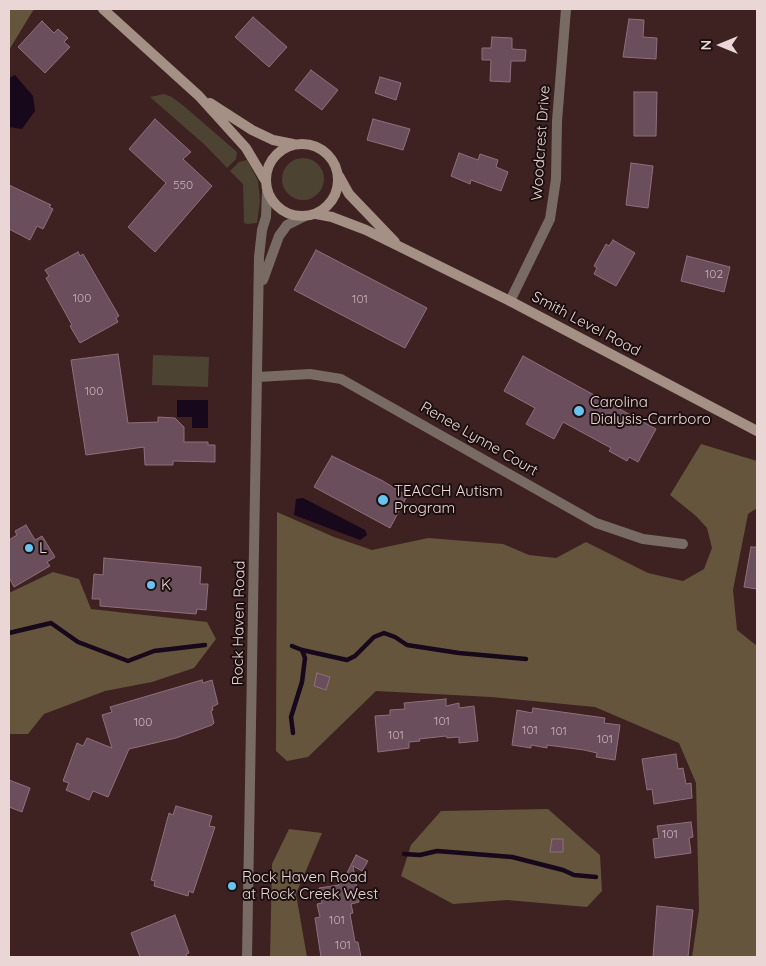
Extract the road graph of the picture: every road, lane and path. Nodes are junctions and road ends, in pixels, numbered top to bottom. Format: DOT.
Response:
graph roads {
  1 [pos="103,9"];
  2 [pos="566,9"];
  3 [pos="199,96"];
  4 [pos="293,144"];
  5 [pos="338,175"];
  6 [pos="265,180"];
  7 [pos="267,192"];
  8 [pos="316,214"];
  9 [pos="305,216"];
  10 [pos="400,248"];
  11 [pos="260,288"];
  12 [pos="510,301"];
  13 [pos="258,377"];
  14 [pos="757,432"];
  15 [pos="683,544"];
  16 [pos="247,957"];
  1 -- 3 [label="main road"];
  2 -- 12 [label="street, Woodcrest Drive"];
  3 -- 4 [label="main road"];
  3 -- 6 [label="main road"];
  4 -- 5 [label="main road"];
  4 -- 6 [label="main road"];
  5 -- 8 [label="main road"];
  5 -- 10 [label="main road, Smith Level Road"];
  6 -- 7 [label="main road"];
  7 -- 9 [label="main road"];
  7 -- 11 [label="street, Rock Haven Road"];
  8 -- 9 [label="main road"];
  8 -- 10 [label="main road, Smith Level Road"];
  9 -- 11 [label="street, Rock Haven Road"];
  10 -- 12 [label="main road, Smith Level Road"];
  11 -- 13 [label="street, Rock Haven Road"];
  12 -- 14 [label="main road, Smith Level Road"];
  13 -- 15 [label="street, Renee Lynne Court"];
  13 -- 16 [label="street, Rock Haven Road"];
}
